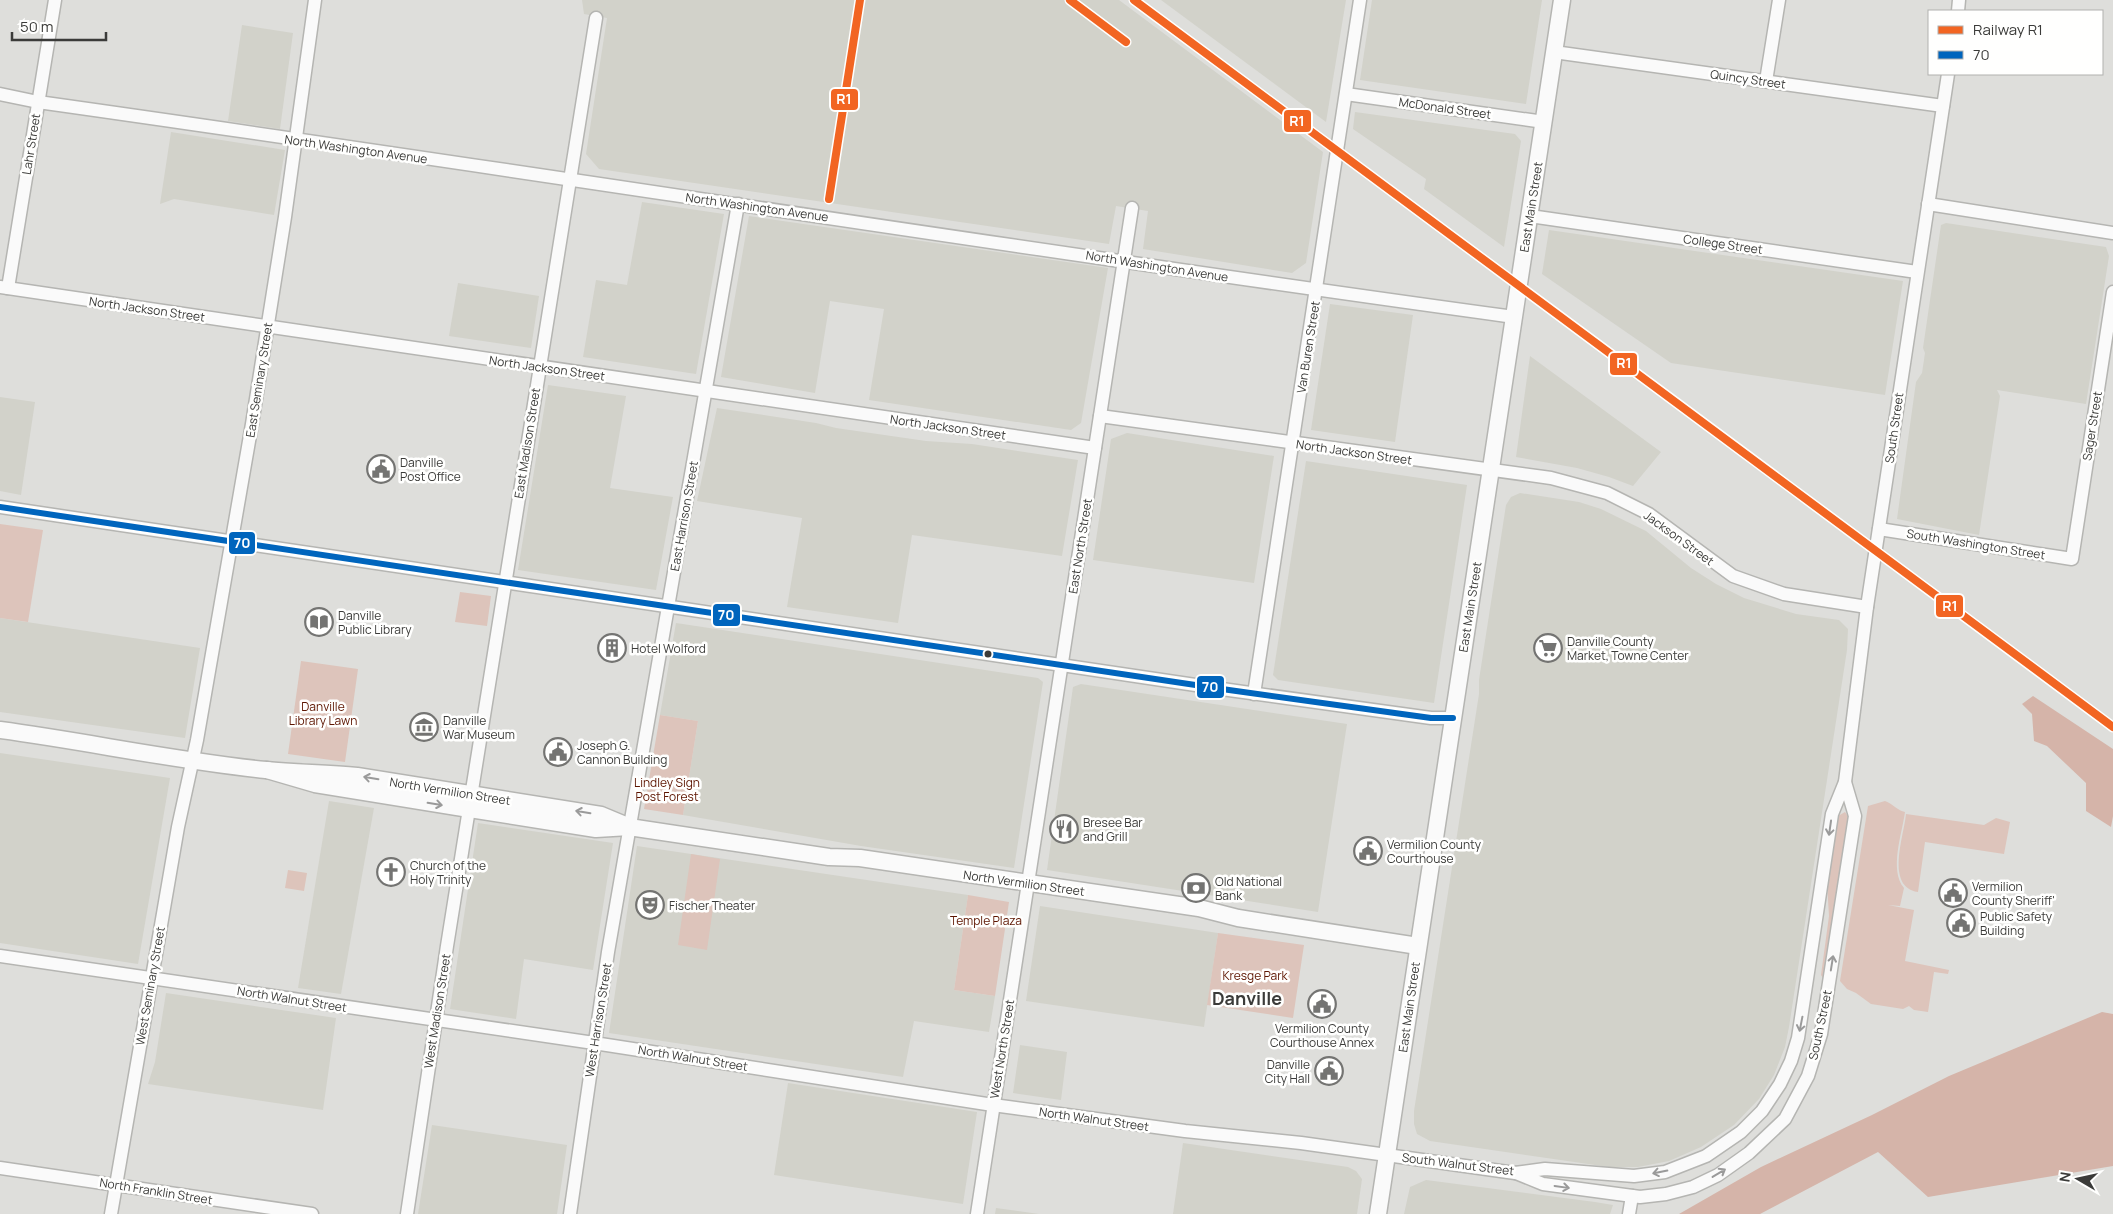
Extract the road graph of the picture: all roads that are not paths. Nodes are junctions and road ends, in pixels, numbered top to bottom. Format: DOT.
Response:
graph roads {
  1 [pos="55,0"];
  2 [pos="315,0"];
  3 [pos="1360,0"];
  4 [pos="1562,0"];
  5 [pos="1779,0"];
  6 [pos="596,18"];
  7 [pos="1554,52"];
  8 [pos="1948,75"];
  9 [pos="1766,81"];
  10 [pos="0,94"];
  11 [pos="1346,94"];
  12 [pos="38,102"];
  13 [pos="1943,106"];
  14 [pos="1544,122"];
  15 [pos="295,140"];
  16 [pos="571,180"];
  17 [pos="738,204"];
  18 [pos="1928,204"];
  19 [pos="1132,208"];
  20 [pos="1530,216"];
  21 [pos="2113,233"];
  22 [pos="1124,261"];
  23 [pos="1917,272"];
  24 [pos="4,288"];
  25 [pos="1317,291"];
  26 [pos="2113,292"];
  27 [pos="1514,317"];
  28 [pos="268,326"];
  29 [pos="540,367"];
  30 [pos="706,391"];
  31 [pos="1100,416"];
  32 [pos="1292,443"];
  33 [pos="1095,448"];
  34 [pos="1490,471"];
  35 [pos="0,507"];
  36 [pos="1879,529"];
  37 [pos="231,541"];
  38 [pos="2072,559"];
  39 [pos="505,582"];
  40 [pos="668,607"];
  41 [pos="1867,607"];
  42 [pos="1061,665"];
  43 [pos="1254,694"];
  44 [pos="1453,718"];
  45 [pos="0,730"];
  46 [pos="192,759"];
  47 [pos="1845,782"];
  48 [pos="470,802"];
  49 [pos="629,827"];
  50 [pos="1028,884"];
  51 [pos="1418,946"];
  52 [pos="0,956"];
  53 [pos="152,978"];
  54 [pos="436,1020"];
  55 [pos="594,1043"];
  56 [pos="993,1105"];
  57 [pos="1387,1155"];
  58 [pos="1706,1156"];
  59 [pos="0,1168"];
  60 [pos="1516,1173"];
  61 [pos="116,1184"];
  62 [pos="1632,1196"];
  63 [pos="111,1214"];
  64 [pos="312,1214"];
  65 [pos="407,1214"];
  66 [pos="570,1214"];
  67 [pos="977,1214"];
  68 [pos="1378,1214"];
  69 [pos="1629,1214"];
  1 -- 12 [label="street, Lahr Street"];
  2 -- 15 [label="street, East Seminary Street"];
  3 -- 11 [label="street, Van Buren Street"];
  4 -- 7 [label="main road, East Main Street"];
  5 -- 9 [label="street"];
  6 -- 16 [label="street, East Madison Street"];
  7 -- 9 [label="street, Quincy Street"];
  7 -- 14 [label="main road, East Main Street"];
  8 -- 13 [label="street, South Street"];
  9 -- 13 [label="street, Quincy Street"];
  10 -- 12 [label="street, North Washington Avenue"];
  11 -- 14 [label="street, McDonald Street"];
  11 -- 25 [label="street, Van Buren Street"];
  12 -- 15 [label="street, North Washington Avenue"];
  12 -- 24 [label="street, Lahr Street"];
  13 -- 18 [label="street, South Street"];
  14 -- 20 [label="main road, East Main Street"];
  15 -- 16 [label="street, North Washington Avenue"];
  15 -- 28 [label="street, East Seminary Street"];
  16 -- 17 [label="street, North Washington Avenue"];
  16 -- 29 [label="street, East Madison Street"];
  17 -- 22 [label="street, North Washington Avenue"];
  17 -- 30 [label="street, East Harrison Street"];
  18 -- 21 [label="street"];
  18 -- 23 [label="street, South Street"];
  19 -- 22 [label="street, East North Street"];
  20 -- 23 [label="street, College Street"];
  20 -- 27 [label="main road, East Main Street"];
  22 -- 25 [label="street, North Washington Avenue"];
  22 -- 31 [label="street, East North Street"];
  23 -- 36 [label="street, South Street"];
  24 -- 28 [label="street, North Jackson Street"];
  25 -- 27 [label="street, North Washington Avenue"];
  25 -- 32 [label="street, Van Buren Street"];
  26 -- 38 [label="street, Sager Street"];
  27 -- 34 [label="main road, East Main Street"];
  28 -- 29 [label="street, North Jackson Street"];
  28 -- 37 [label="street, East Seminary Street"];
  29 -- 30 [label="street, North Jackson Street"];
  29 -- 39 [label="street, East Madison Street"];
  30 -- 33 [label="street, North Jackson Street"];
  30 -- 40 [label="street, East Harrison Street"];
  31 -- 32 [label="street, North Jackson Street"];
  31 -- 33 [label="street, East North Street"];
  32 -- 34 [label="street, North Jackson Street"];
  32 -- 43 [label="street, Van Buren Street"];
  33 -- 42 [label="street, East North Street"];
  34 -- 41 [label="street, Jackson Street"];
  34 -- 44 [label="main road, East Main Street"];
  35 -- 37 [label="street"];
  36 -- 38 [label="street, South Washington Street"];
  36 -- 41 [label="street, South Street"];
  37 -- 39 [label="street"];
  37 -- 46 [label="street, East Seminary Street"];
  39 -- 40 [label="street"];
  39 -- 48 [label="street, East Madison Street"];
  40 -- 42 [label="street"];
  40 -- 49 [label="street, East Harrison Street"];
  41 -- 47 [label="street, South Street"];
  42 -- 43 [label="street"];
  42 -- 50 [label="street, East North Street"];
  43 -- 44 [label="street"];
  44 -- 51 [label="main road, East Main Street"];
  45 -- 46 [label="main road, North Vermilion Street"];
  46 -- 48 [label="main road, North Vermilion Street"];
  46 -- 53 [label="street, West Seminary Street"];
  47 -- 58 [label="street, South Street, one-way"];
  62 -- 47 [label="street, South Street, one-way"];
  48 -- 49 [label="main road, North Vermilion Street"];
  48 -- 54 [label="street, West Madison Street"];
  49 -- 50 [label="main road, North Vermilion Street"];
  49 -- 55 [label="street, West Harrison Street"];
  50 -- 51 [label="main road, North Vermilion Street"];
  50 -- 56 [label="street, West North Street"];
  51 -- 57 [label="main road, East Main Street"];
  52 -- 53 [label="street, North Walnut Street"];
  53 -- 54 [label="street, North Walnut Street"];
  53 -- 61 [label="street, West Seminary Street"];
  54 -- 55 [label="street, North Walnut Street"];
  54 -- 65 [label="street, West Madison Street"];
  55 -- 56 [label="street, North Walnut Street"];
  55 -- 66 [label="street, West Harrison Street"];
  56 -- 57 [label="street, North Walnut Street"];
  56 -- 67 [label="street, West North Street"];
  57 -- 60 [label="street, South Walnut Street"];
  57 -- 68 [label="main road, East Main Street"];
  58 -- 60 [label="street, South Walnut Street, one-way"];
  59 -- 61 [label="street, North Franklin Street"];
  60 -- 62 [label="street, South Street, one-way"];
  61 -- 63 [label="street, West Seminary Street"];
  61 -- 64 [label="street, North Franklin Street"];
  62 -- 69 [label="street"];
}
